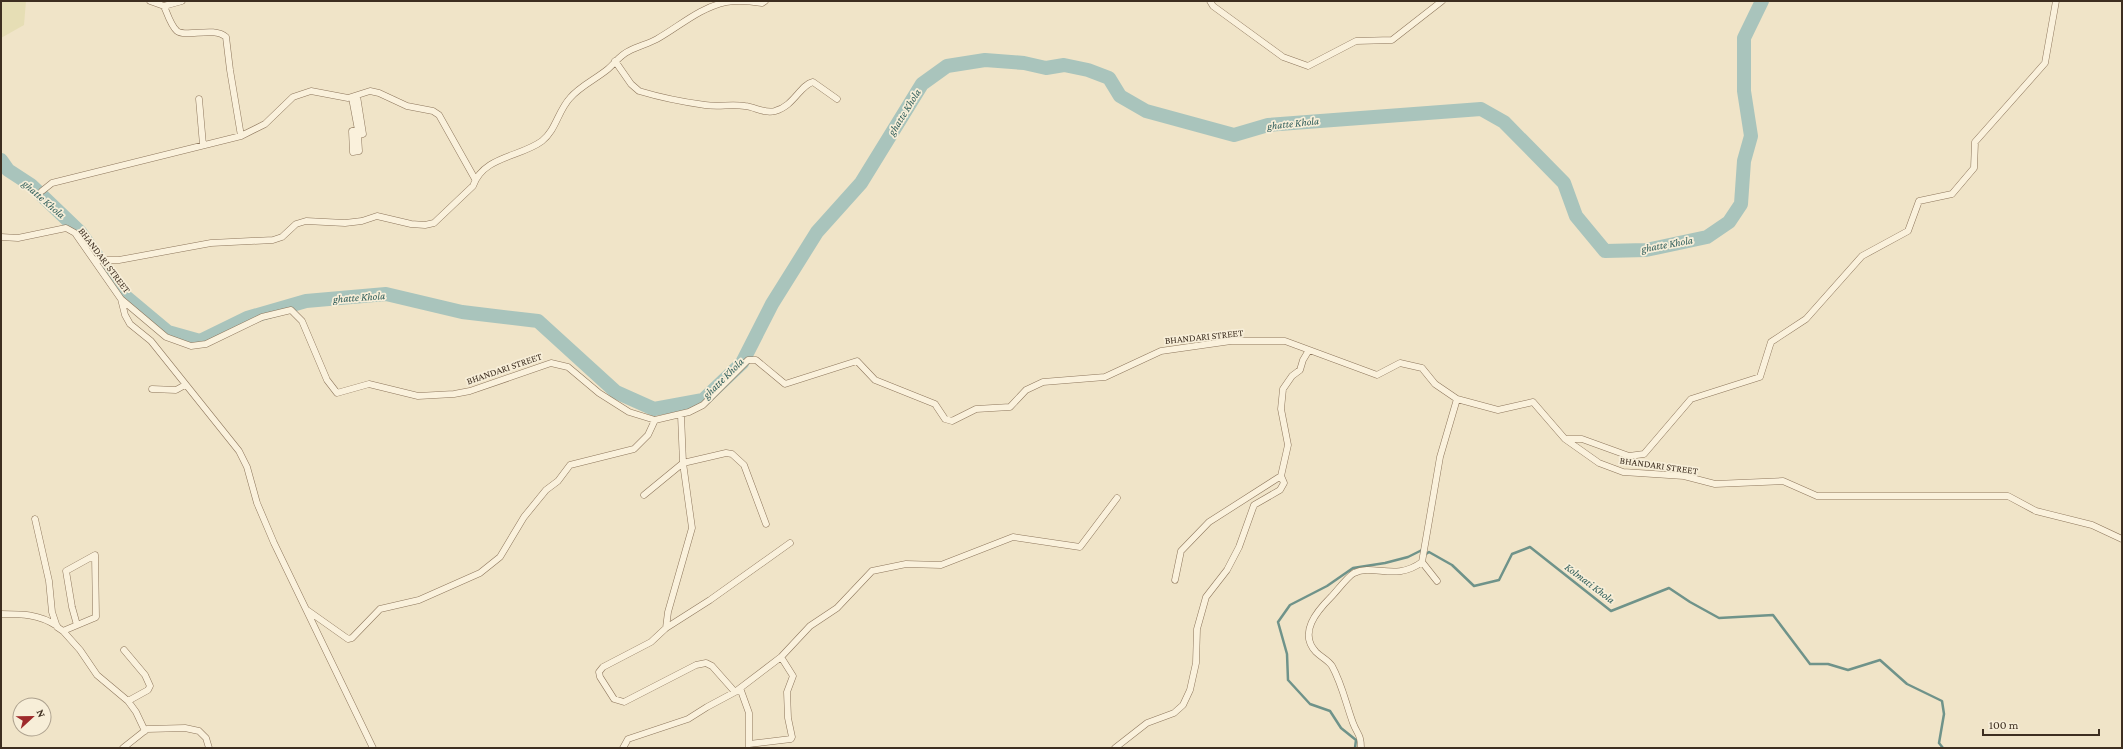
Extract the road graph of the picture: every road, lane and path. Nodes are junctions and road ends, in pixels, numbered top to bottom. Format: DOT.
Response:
graph roads {
  1 [pos="150,1"];
  2 [pos="182,1"];
  3 [pos="765,1"];
  4 [pos="1210,1"];
  5 [pos="1442,1"];
  6 [pos="2056,1"];
  7 [pos="164,6"];
  8 [pos="615,61"];
  9 [pos="355,97"];
  10 [pos="199,99"];
  11 [pos="837,99"];
  12 [pos="241,136"];
  13 [pos="203,145"];
  14 [pos="476,179"];
  15 [pos="42,191"];
  16 [pos="1,237"];
  17 [pos="94,260"];
  18 [pos="121,299"];
  19 [pos="1309,350"];
  20 [pos="185,385"];
  21 [pos="152,389"];
  22 [pos="1457,399"];
  23 [pos="681,415"];
  24 [pos="655,420"];
  25 [pos="1565,439"];
  26 [pos="684,463"];
  27 [pos="1281,476"];
  28 [pos="644,495"];
  29 [pos="1117,498"];
  30 [pos="35,518"];
  31 [pos="766,524"];
  32 [pos="2122,539"];
  33 [pos="790,543"];
  34 [pos="1422,562"];
  35 [pos="1175,580"];
  36 [pos="1437,582"];
  37 [pos="306,609"];
  38 [pos="1,614"];
  39 [pos="77,625"];
  40 [pos="57,626"];
  41 [pos="666,628"];
  42 [pos="63,631"];
  43 [pos="124,650"];
  44 [pos="781,657"];
  45 [pos="738,690"];
  46 [pos="128,701"];
  47 [pos="145,731"];
  48 [pos="749,746"];
  49 [pos="123,748"];
  50 [pos="209,748"];
  51 [pos="373,748"];
  52 [pos="623,748"];
  53 [pos="1115,748"];
  54 [pos="1360,748"];
  1 -- 7 [label="street"];
  2 -- 7 [label="street"];
  3 -- 8 [label="street"];
  4 -- 5 [label="street"];
  6 -- 25 [label="street"];
  7 -- 12 [label="street"];
  8 -- 11 [label="street"];
  8 -- 14 [label="street"];
  9 -- 9 [label="street"];
  9 -- 12 [label="street"];
  9 -- 14 [label="street"];
  10 -- 13 [label="street"];
  12 -- 13 [label="street"];
  13 -- 15 [label="street"];
  14 -- 17 [label="street"];
  16 -- 17 [label="street, BHANDARI STREET"];
  17 -- 18 [label="street, BHANDARI STREET"];
  18 -- 20 [label="street"];
  18 -- 24 [label="street, BHANDARI STREET"];
  19 -- 22 [label="street, BHANDARI STREET"];
  19 -- 23 [label="street, BHANDARI STREET"];
  19 -- 27 [label="street"];
  20 -- 21 [label="street"];
  20 -- 37 [label="street"];
  22 -- 25 [label="street, BHANDARI STREET"];
  22 -- 34 [label="street"];
  23 -- 24 [label="street, BHANDARI STREET"];
  23 -- 26 [label="street"];
  24 -- 37 [label="street"];
  25 -- 32 [label="street, BHANDARI STREET"];
  26 -- 28 [label="street"];
  26 -- 31 [label="street"];
  26 -- 41 [label="street"];
  27 -- 35 [label="street"];
  27 -- 53 [label="street"];
  29 -- 44 [label="street"];
  30 -- 40 [label="street"];
  33 -- 41 [label="street"];
  34 -- 36 [label="street"];
  34 -- 54 [label="street"];
  37 -- 51 [label="street"];
  38 -- 40 [label="street"];
  39 -- 39 [label="street"];
  39 -- 42 [label="street"];
  40 -- 42 [label="street"];
  41 -- 45 [label="street"];
  42 -- 46 [label="street"];
  43 -- 46 [label="street"];
  44 -- 45 [label="street"];
  44 -- 48 [label="street"];
  45 -- 48 [label="street"];
  45 -- 52 [label="street"];
  46 -- 47 [label="street"];
  47 -- 49 [label="street"];
  47 -- 50 [label="street"];
}
